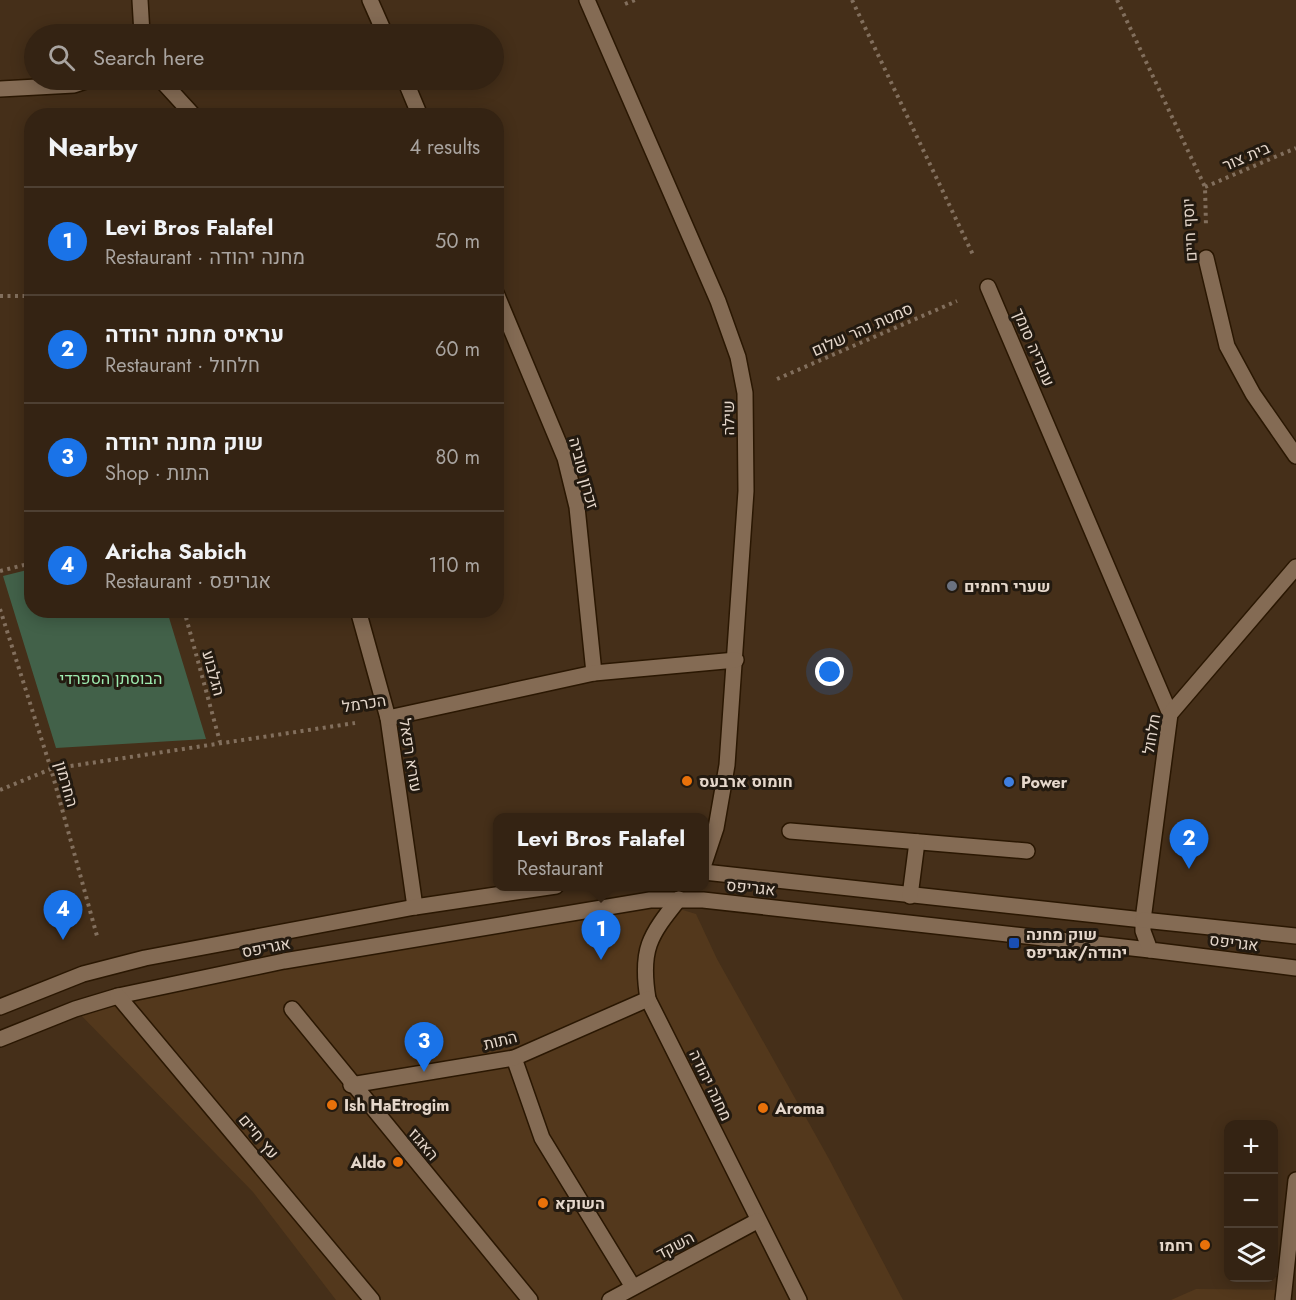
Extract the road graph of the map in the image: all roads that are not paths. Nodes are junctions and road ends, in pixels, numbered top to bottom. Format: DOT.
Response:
graph roads {
  1 [pos="140,0"];
  2 [pos="370,0"];
  3 [pos="587,0"];
  4 [pos="141,24"];
  5 [pos="381,24"];
  6 [pos="24,88"];
  7 [pos="0,89"];
  8 [pos="170,90"];
  9 [pos="409,90"];
  10 [pos="187,108"];
  11 [pos="417,108"];
  12 [pos="1206,258"];
  13 [pos="988,287"];
  14 [pos="504,312"];
  15 [pos="1296,456"];
  16 [pos="1296,567"];
  17 [pos="360,618"];
  18 [pos="736,660"];
  19 [pos="594,673"];
  20 [pos="1170,714"];
  21 [pos="388,718"];
  22 [pos="790,831"];
  23 [pos="917,842"];
  24 [pos="709,851"];
  25 [pos="1027,851"];
  26 [pos="709,872"];
  27 [pos="522,891"];
  28 [pos="685,891"];
  29 [pos="910,896"];
  30 [pos="679,898"];
  31 [pos="415,907"];
  32 [pos="1143,920"];
  33 [pos="1296,936"];
  34 [pos="1150,950"];
  35 [pos="1296,968"];
  36 [pos="118,996"];
  37 [pos="648,999"];
  38 [pos="0,1007"];
  39 [pos="292,1009"];
  40 [pos="0,1040"];
  41 [pos="514,1058"];
  42 [pos="351,1085"];
  43 [pos="1296,1180"];
  44 [pos="757,1221"];
  45 [pos="633,1287"];
  46 [pos="372,1300"];
  47 [pos="530,1300"];
  48 [pos="610,1300"];
  49 [pos="799,1300"];
  50 [pos="1283,1300"];
  1 -- 4 [label="street"];
  2 -- 5 [label="street"];
  3 -- 18 [label="street, שילה"];
  6 -- 7 [label="street"];
  8 -- 10 [label="street"];
  9 -- 11 [label="street"];
  12 -- 15 [label="street, יוסף חיים"];
  13 -- 20 [label="street, עובדיה סומך"];
  14 -- 19 [label="street, זכרון טוביה"];
  16 -- 20 [label="street, חלחול"];
  17 -- 21 [label="street, עזרא רפאל"];
  18 -- 19 [label="street, הכרמל"];
  18 -- 24 [label="street, שילה"];
  19 -- 21 [label="street, הכרמל"];
  20 -- 32 [label="street, חלחול"];
  21 -- 31 [label="street, עזרא רפאל"];
  22 -- 23 [label="street"];
  23 -- 25 [label="street"];
  23 -- 29 [label="street"];
  26 -- 29 [label="street, אגריפס"];
  27 -- 31 [label="street, אגריפס"];
  28 -- 30 [label="street, מחנה יהודה"];
  29 -- 32 [label="street, אגריפס"];
  30 -- 34 [label="street, אגריפס"];
  30 -- 36 [label="street, אגריפס"];
  30 -- 37 [label="street, מחנה יהודה"];
  31 -- 38 [label="street, אגריפס"];
  32 -- 33 [label="street, אגריפס"];
  32 -- 34 [label="street, חלחול"];
  34 -- 35 [label="street, אגריפס"];
  36 -- 40 [label="street, אגריפס"];
  36 -- 46 [label="street, עץ חיים"];
  37 -- 41 [label="street, התות"];
  37 -- 44 [label="street, מחנה יהודה"];
  39 -- 42 [label="street, האגוז"];
  41 -- 42 [label="street, התות"];
  41 -- 45 [label="street"];
  42 -- 47 [label="street, האגוז"];
  43 -- 50 [label="street"];
  44 -- 45 [label="street, השקד"];
  44 -- 49 [label="street, מחנה יהודה"];
  45 -- 48 [label="street, השקד"];
}
